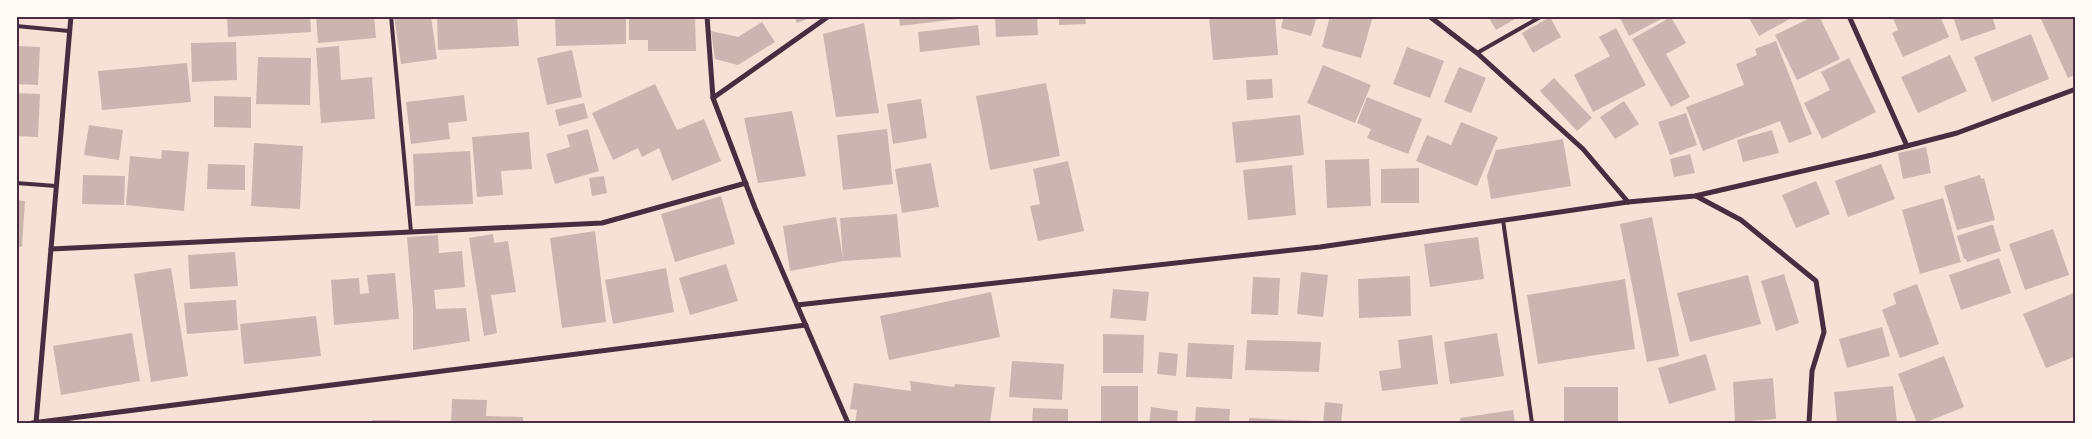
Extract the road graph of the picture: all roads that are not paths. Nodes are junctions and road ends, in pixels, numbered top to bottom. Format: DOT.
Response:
graph roads {
  1 [pos="71,16"];
  2 [pos="391,16"];
  3 [pos="707,16"];
  4 [pos="828,16"];
  5 [pos="1429,16"];
  6 [pos="1542,16"];
  7 [pos="1849,16"];
  8 [pos="16,26"];
  9 [pos="69,31"];
  10 [pos="1477,53"];
  11 [pos="2076,90"];
  12 [pos="713,98"];
  13 [pos="1907,146"];
  14 [pos="16,183"];
  15 [pos="746,183"];
  16 [pos="56,186"];
  17 [pos="1695,196"];
  18 [pos="1628,202"];
  19 [pos="1503,220"];
  20 [pos="411,232"];
  21 [pos="51,249"];
  22 [pos="797,305"];
  23 [pos="806,325"];
  24 [pos="35,422"];
  25 [pos="848,423"];
  26 [pos="1532,423"];
  27 [pos="1809,423"];
  1 -- 9 [label="street"];
  2 -- 20 [label="lane"];
  3 -- 12 [label="street"];
  4 -- 12 [label="street"];
  5 -- 10 [label="street"];
  6 -- 10 [label="lane"];
  7 -- 13 [label="street"];
  8 -- 9 [label="lane"];
  9 -- 16 [label="street"];
  10 -- 18 [label="street"];
  11 -- 13 [label="street"];
  12 -- 15 [label="street"];
  13 -- 17 [label="street"];
  14 -- 16 [label="lane"];
  15 -- 20 [label="street"];
  15 -- 22 [label="street"];
  16 -- 21 [label="street"];
  17 -- 18 [label="street"];
  17 -- 27 [label="street"];
  18 -- 19 [label="street"];
  19 -- 22 [label="street"];
  19 -- 26 [label="lane"];
  20 -- 21 [label="street"];
  21 -- 24 [label="street"];
  22 -- 23 [label="street"];
  23 -- 24 [label="street"];
  23 -- 25 [label="street"];
}
